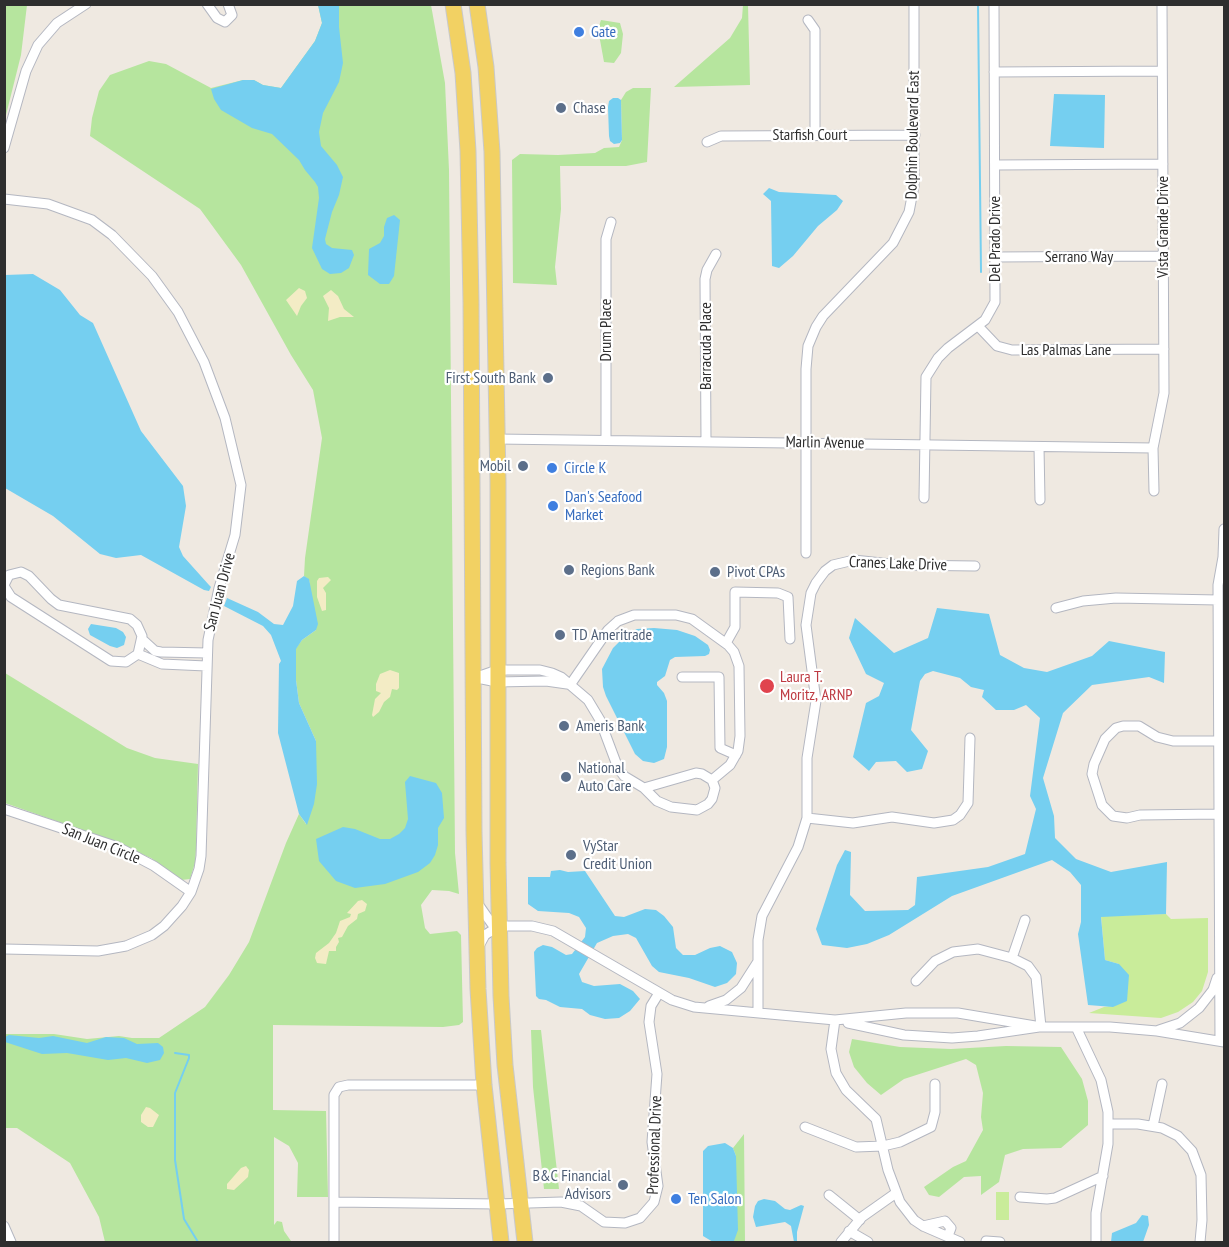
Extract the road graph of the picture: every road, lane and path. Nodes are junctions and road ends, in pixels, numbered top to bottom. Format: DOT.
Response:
graph roads {
  1 [pos="86,4"];
  2 [pos="207,4"];
  3 [pos="228,4"];
  4 [pos="453,4"];
  5 [pos="477,4"];
  6 [pos="914,4"];
  7 [pos="994,4"];
  8 [pos="1162,4"];
  9 [pos="808,20"];
  10 [pos="1162,71"];
  11 [pos="994,72"];
  12 [pos="815,135"];
  13 [pos="915,135"];
  14 [pos="707,142"];
  15 [pos="4,148"];
  16 [pos="1163,164"];
  17 [pos="995,165"];
  18 [pos="4,199"];
  19 [pos="611,222"];
  20 [pos="716,254"];
  21 [pos="1163,256"];
  22 [pos="995,258"];
  23 [pos="471,302"];
  24 [pos="978,326"];
  25 [pos="1164,349"];
  26 [pos="497,439"];
  27 [pos="606,440"];
  28 [pos="706,441"];
  29 [pos="806,442"];
  30 [pos="924,445"];
  31 [pos="1039,447"];
  32 [pos="1153,448"];
  33 [pos="472,469"];
  34 [pos="1154,491"];
  35 [pos="924,498"];
  36 [pos="1040,500"];
  37 [pos="1224,529"];
  38 [pos="806,553"];
  39 [pos="975,566"];
  40 [pos="7,573"];
  41 [pos="4,586"];
  42 [pos="1218,600"];
  43 [pos="59,604"];
  44 [pos="1056,608"];
  45 [pos="46,621"];
  46 [pos="790,639"];
  47 [pos="143,640"];
  48 [pos="726,643"];
  49 [pos="207,653"];
  50 [pos="138,654"];
  51 [pos="171,654"];
  52 [pos="171,665"];
  53 [pos="206,666"];
  54 [pos="497,676"];
  55 [pos="682,677"];
  56 [pos="474,678"];
  57 [pos="570,685"];
  58 [pos="1221,720"];
  59 [pos="1220,736"];
  60 [pos="970,738"];
  61 [pos="736,755"];
  62 [pos="712,780"];
  63 [pos="644,788"];
  64 [pos="4,809"];
  65 [pos="1218,814"];
  66 [pos="807,818"];
  67 [pos="191,892"];
  68 [pos="475,900"];
  69 [pos="1222,909"];
  70 [pos="1025,920"];
  71 [pos="499,926"];
  72 [pos="4,949"];
  73 [pos="476,951"];
  74 [pos="1012,958"];
  75 [pos="758,961"];
  76 [pos="1219,969"];
  77 [pos="916,981"];
  78 [pos="659,993"];
  79 [pos="704,1008"];
  80 [pos="758,1012"];
  81 [pos="835,1020"];
  82 [pos="1041,1027"];
  83 [pos="1076,1027"];
  84 [pos="1157,1031"];
  85 [pos="1222,1041"];
  86 [pos="935,1084"];
  87 [pos="1162,1084"];
  88 [pos="484,1085"];
  89 [pos="1109,1124"];
  90 [pos="1153,1126"];
  91 [pos="806,1127"];
  92 [pos="883,1146"];
  93 [pos="1103,1176"];
  94 [pos="896,1193"];
  95 [pos="829,1195"];
  96 [pos="1020,1197"];
  97 [pos="334,1202"];
  98 [pos="521,1203"];
  99 [pos="498,1204"];
  100 [pos="860,1220"];
  101 [pos="4,1226"];
  102 [pos="849,1231"];
  103 [pos="986,1241"];
  104 [pos="10,1242"];
  105 [pos="334,1242"];
  106 [pos="501,1242"];
  107 [pos="525,1242"];
  108 [pos="841,1242"];
  109 [pos="868,1242"];
  110 [pos="960,1242"];
  111 [pos="1000,1242"];
  112 [pos="1096,1242"];
  113 [pos="1200,1242"];
  1 -- 15 [label="street"];
  2 -- 3 [label="street"];
  4 -- 23 [label="main road"];
  5 -- 26 [label="main road"];
  6 -- 13 [label="street, Dolphin Boulevard East"];
  7 -- 11 [label="street, Del Prado Drive"];
  8 -- 10 [label="street, Vista Grande Drive"];
  9 -- 12 [label="street"];
  10 -- 11 [label="street"];
  10 -- 16 [label="street, Vista Grande Drive"];
  11 -- 17 [label="street, Del Prado Drive"];
  12 -- 13 [label="street, Starfish Court"];
  12 -- 14 [label="street, Starfish Court"];
  13 -- 29 [label="street, Dolphin Boulevard East"];
  16 -- 17 [label="street"];
  16 -- 21 [label="street, Vista Grande Drive"];
  17 -- 22 [label="street, Del Prado Drive"];
  18 -- 49 [label="street, San Juan Drive"];
  19 -- 27 [label="street, Drum Place"];
  20 -- 28 [label="street, Barracuda Place"];
  21 -- 22 [label="street, Serrano Way"];
  21 -- 25 [label="street, Vista Grande Drive"];
  22 -- 24 [label="street, Del Prado Drive"];
  23 -- 26 [label="main road"];
  23 -- 33 [label="main road"];
  24 -- 25 [label="street, Las Palmas Lane"];
  24 -- 30 [label="street, Del Prado Drive"];
  25 -- 32 [label="street, Vista Grande Drive"];
  26 -- 27 [label="street, Marlin Avenue"];
  26 -- 33 [label="main road"];
  26 -- 54 [label="main road"];
  27 -- 28 [label="street, Marlin Avenue"];
  28 -- 29 [label="street, Marlin Avenue"];
  29 -- 30 [label="street, Marlin Avenue"];
  29 -- 38 [label="street, Dolphin Boulevard East"];
  30 -- 31 [label="street, Marlin Avenue"];
  30 -- 35 [label="street, Del Prado Drive"];
  31 -- 32 [label="street, Marlin Avenue"];
  31 -- 36 [label="street"];
  32 -- 34 [label="street, Vista Grande Drive"];
  33 -- 56 [label="main road"];
  37 -- 42 [label="street"];
  39 -- 66 [label="street, Cranes Lake Drive"];
  40 -- 41 [label="street"];
  40 -- 43 [label="street"];
  41 -- 45 [label="street"];
  42 -- 44 [label="street"];
  42 -- 58 [label="street"];
  43 -- 45 [label="street"];
  43 -- 47 [label="street"];
  45 -- 50 [label="street"];
  46 -- 48 [label="street"];
  47 -- 50 [label="street"];
  47 -- 51 [label="street"];
  48 -- 57 [label="street"];
  48 -- 61 [label="street"];
  49 -- 51 [label="street"];
  49 -- 53 [label="street, San Juan Drive"];
  50 -- 52 [label="street"];
  51 -- 52 [label="street"];
  52 -- 53 [label="street"];
  53 -- 67 [label="street, San Juan Drive"];
  54 -- 56 [label="street"];
  54 -- 57 [label="street"];
  54 -- 71 [label="main road"];
  55 -- 61 [label="street"];
  56 -- 68 [label="main road"];
  57 -- 63 [label="street"];
  58 -- 59 [label="street"];
  59 -- 65 [label="street"];
  59 -- 65 [label="street"];
  60 -- 66 [label="street"];
  61 -- 62 [label="street"];
  62 -- 63 [label="street"];
  62 -- 63 [label="street"];
  64 -- 67 [label="street, San Juan Circle"];
  65 -- 69 [label="street"];
  66 -- 75 [label="street, Cranes Lake Drive"];
  67 -- 72 [label="street, San Juan Drive"];
  68 -- 71 [label="street"];
  68 -- 73 [label="main road"];
  69 -- 76 [label="street"];
  70 -- 74 [label="street"];
  71 -- 73 [label="street"];
  71 -- 78 [label="street"];
  71 -- 98 [label="main road"];
  73 -- 88 [label="main road"];
  74 -- 77 [label="street"];
  74 -- 82 [label="street"];
  75 -- 79 [label="street, Cranes Lake Drive"];
  75 -- 80 [label="street, Cranes Lake Drive"];
  76 -- 84 [label="street"];
  76 -- 85 [label="street"];
  78 -- 79 [label="street"];
  78 -- 98 [label="street, Professional Drive"];
  79 -- 80 [label="street"];
  80 -- 81 [label="street"];
  81 -- 82 [label="street"];
  81 -- 82 [label="street"];
  81 -- 92 [label="street"];
  82 -- 83 [label="street"];
  83 -- 84 [label="street"];
  83 -- 89 [label="street"];
  84 -- 85 [label="street"];
  86 -- 92 [label="street"];
  87 -- 90 [label="street"];
  88 -- 97 [label="street"];
  88 -- 99 [label="main road"];
  89 -- 90 [label="street"];
  89 -- 93 [label="street"];
  90 -- 113 [label="street"];
  91 -- 92 [label="street"];
  92 -- 94 [label="street"];
  93 -- 96 [label="street"];
  93 -- 112 [label="street"];
  94 -- 100 [label="street"];
  94 -- 110 [label="street"];
  95 -- 100 [label="street"];
  97 -- 99 [label="street, Professional Drive"];
  97 -- 105 [label="street"];
  98 -- 99 [label="street, Professional Drive"];
  98 -- 107 [label="main road"];
  99 -- 106 [label="main road"];
  100 -- 102 [label="street"];
  101 -- 104 [label="street"];
  102 -- 108 [label="street"];
  102 -- 109 [label="street"];
  103 -- 111 [label="street"];
}
